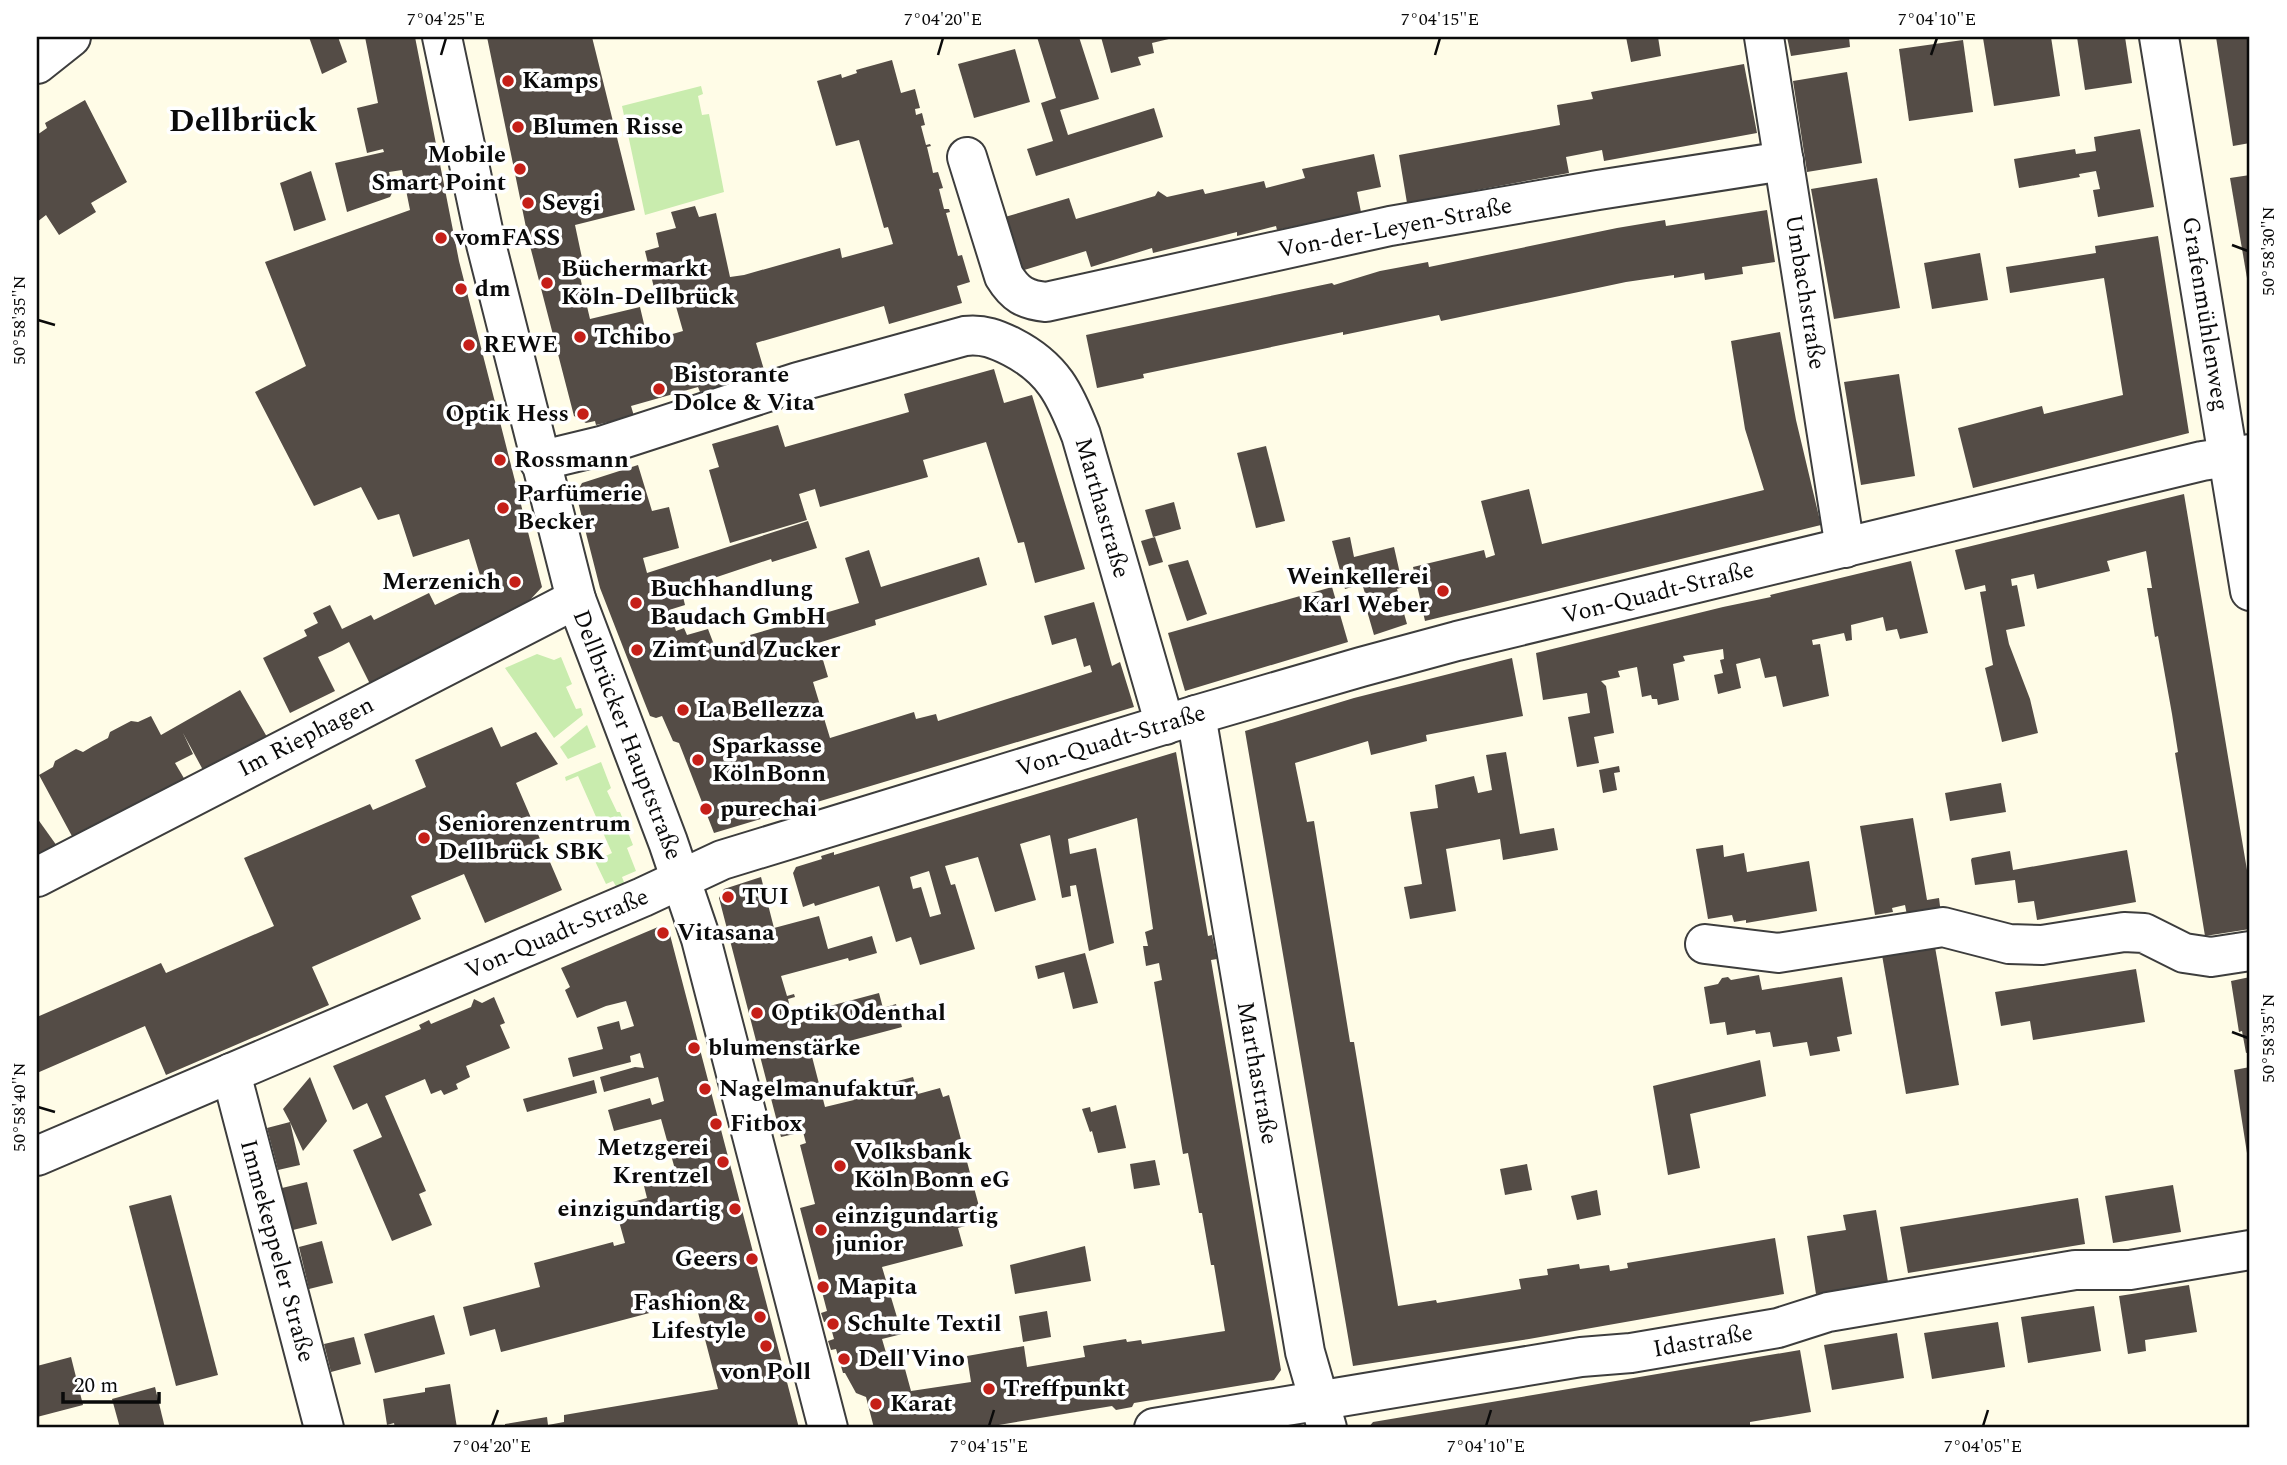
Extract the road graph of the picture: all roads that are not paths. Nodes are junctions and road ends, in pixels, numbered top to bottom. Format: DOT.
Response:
graph roads {
  1 [pos="71,37"];
  2 [pos="442,37"];
  3 [pos="1764,37"];
  4 [pos="2159,37"];
  5 [pos="37,65"];
  6 [pos="967,157"];
  7 [pos="1784,162"];
  8 [pos="2239,455"];
  9 [pos="540,461"];
  10 [pos="1845,548"];
  11 [pos="2250,591"];
  12 [pos="576,599"];
  13 [pos="1181,720"];
  14 [pos="37,877"];
  15 [pos="682,879"];
  16 [pos="1705,944"];
  17 [pos="2250,951"];
  18 [pos="231,1073"];
  19 [pos="37,1156"];
  20 [pos="2250,1250"];
  21 [pos="1323,1415"];
  22 [pos="324,1428"];
  23 [pos="828,1428"];
  24 [pos="1154,1428"];
  1 -- 5 [label="street"];
  2 -- 9 [label="street, Dellbrücker Hauptstraße"];
  3 -- 7 [label="street, Umbachstraße"];
  4 -- 8 [label="street, Grafenmühlenweg"];
  6 -- 7 [label="street, Von-der-Leyen-Straße"];
  7 -- 10 [label="street, Umbachstraße"];
  8 -- 10 [label="street, Von-Quadt-Straße"];
  8 -- 11 [label="street, Grafenmühlenweg"];
  9 -- 12 [label="street, Dellbrücker Hauptstraße"];
  9 -- 13 [label="street, Marthastraße"];
  10 -- 13 [label="street, Von-Quadt-Straße"];
  12 -- 14 [label="street, Im Riephagen"];
  12 -- 15 [label="street, Dellbrücker Hauptstraße"];
  13 -- 15 [label="street, Von-Quadt-Straße"];
  13 -- 21 [label="street, Marthastraße"];
  15 -- 18 [label="street, Von-Quadt-Straße"];
  15 -- 23 [label="street, Dellbrücker Hauptstraße"];
  16 -- 17 [label="street"];
  18 -- 19 [label="street, Von-Quadt-Straße"];
  18 -- 22 [label="street, Immekeppeler Straße"];
  20 -- 21 [label="street, Idastraße"];
  21 -- 24 [label="street, Idastraße"];
}
